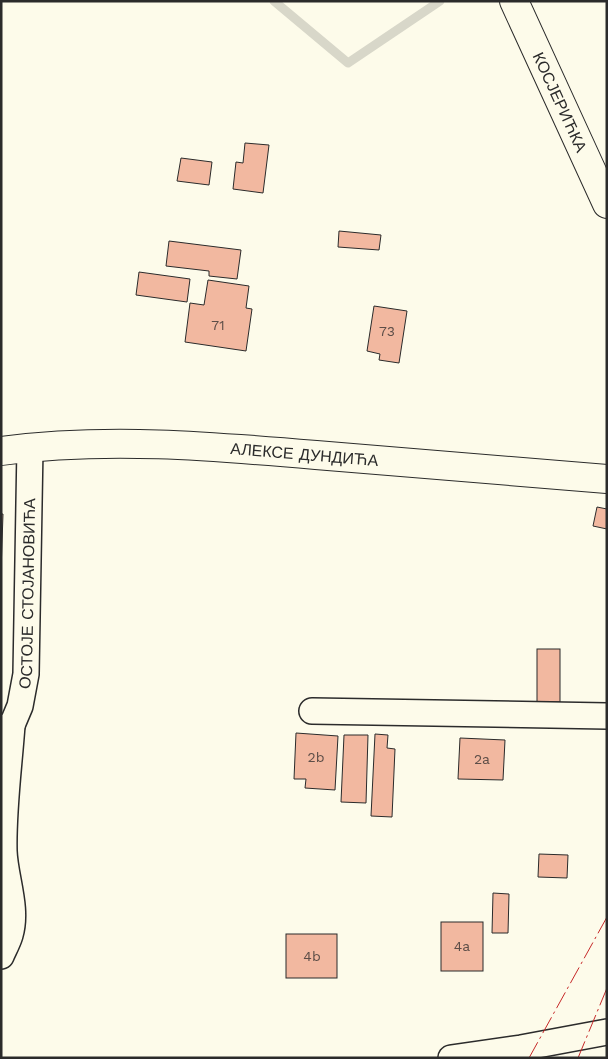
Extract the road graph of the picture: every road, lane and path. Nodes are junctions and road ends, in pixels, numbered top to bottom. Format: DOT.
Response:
graph roads {
  1 [pos="514,1"];
  2 [pos="607,204"];
  3 [pos="30,447"];
  4 [pos="1,451"];
  5 [pos="607,480"];
  6 [pos="312,711"];
  7 [pos="607,716"];
  8 [pos="7,727"];
  9 [pos="1,956"];
  10 [pos="607,1032"];
  11 [pos="451,1058"];
  1 -- 2 [label="street, КОСЈЕРИЋКА"];
  3 -- 4 [label="street, АЛЕКСЕ ДУНДИЋА"];
  3 -- 5 [label="street, АЛЕКСЕ ДУНДИЋА"];
  3 -- 8 [label="street, ОСТОЈЕ СТОЈАНОВИЋА"];
  6 -- 7 [label="street"];
  8 -- 9 [label="street, ОСТОЈЕ СТОЈАНОВИЋА"];
  10 -- 11 [label="street"];
}
